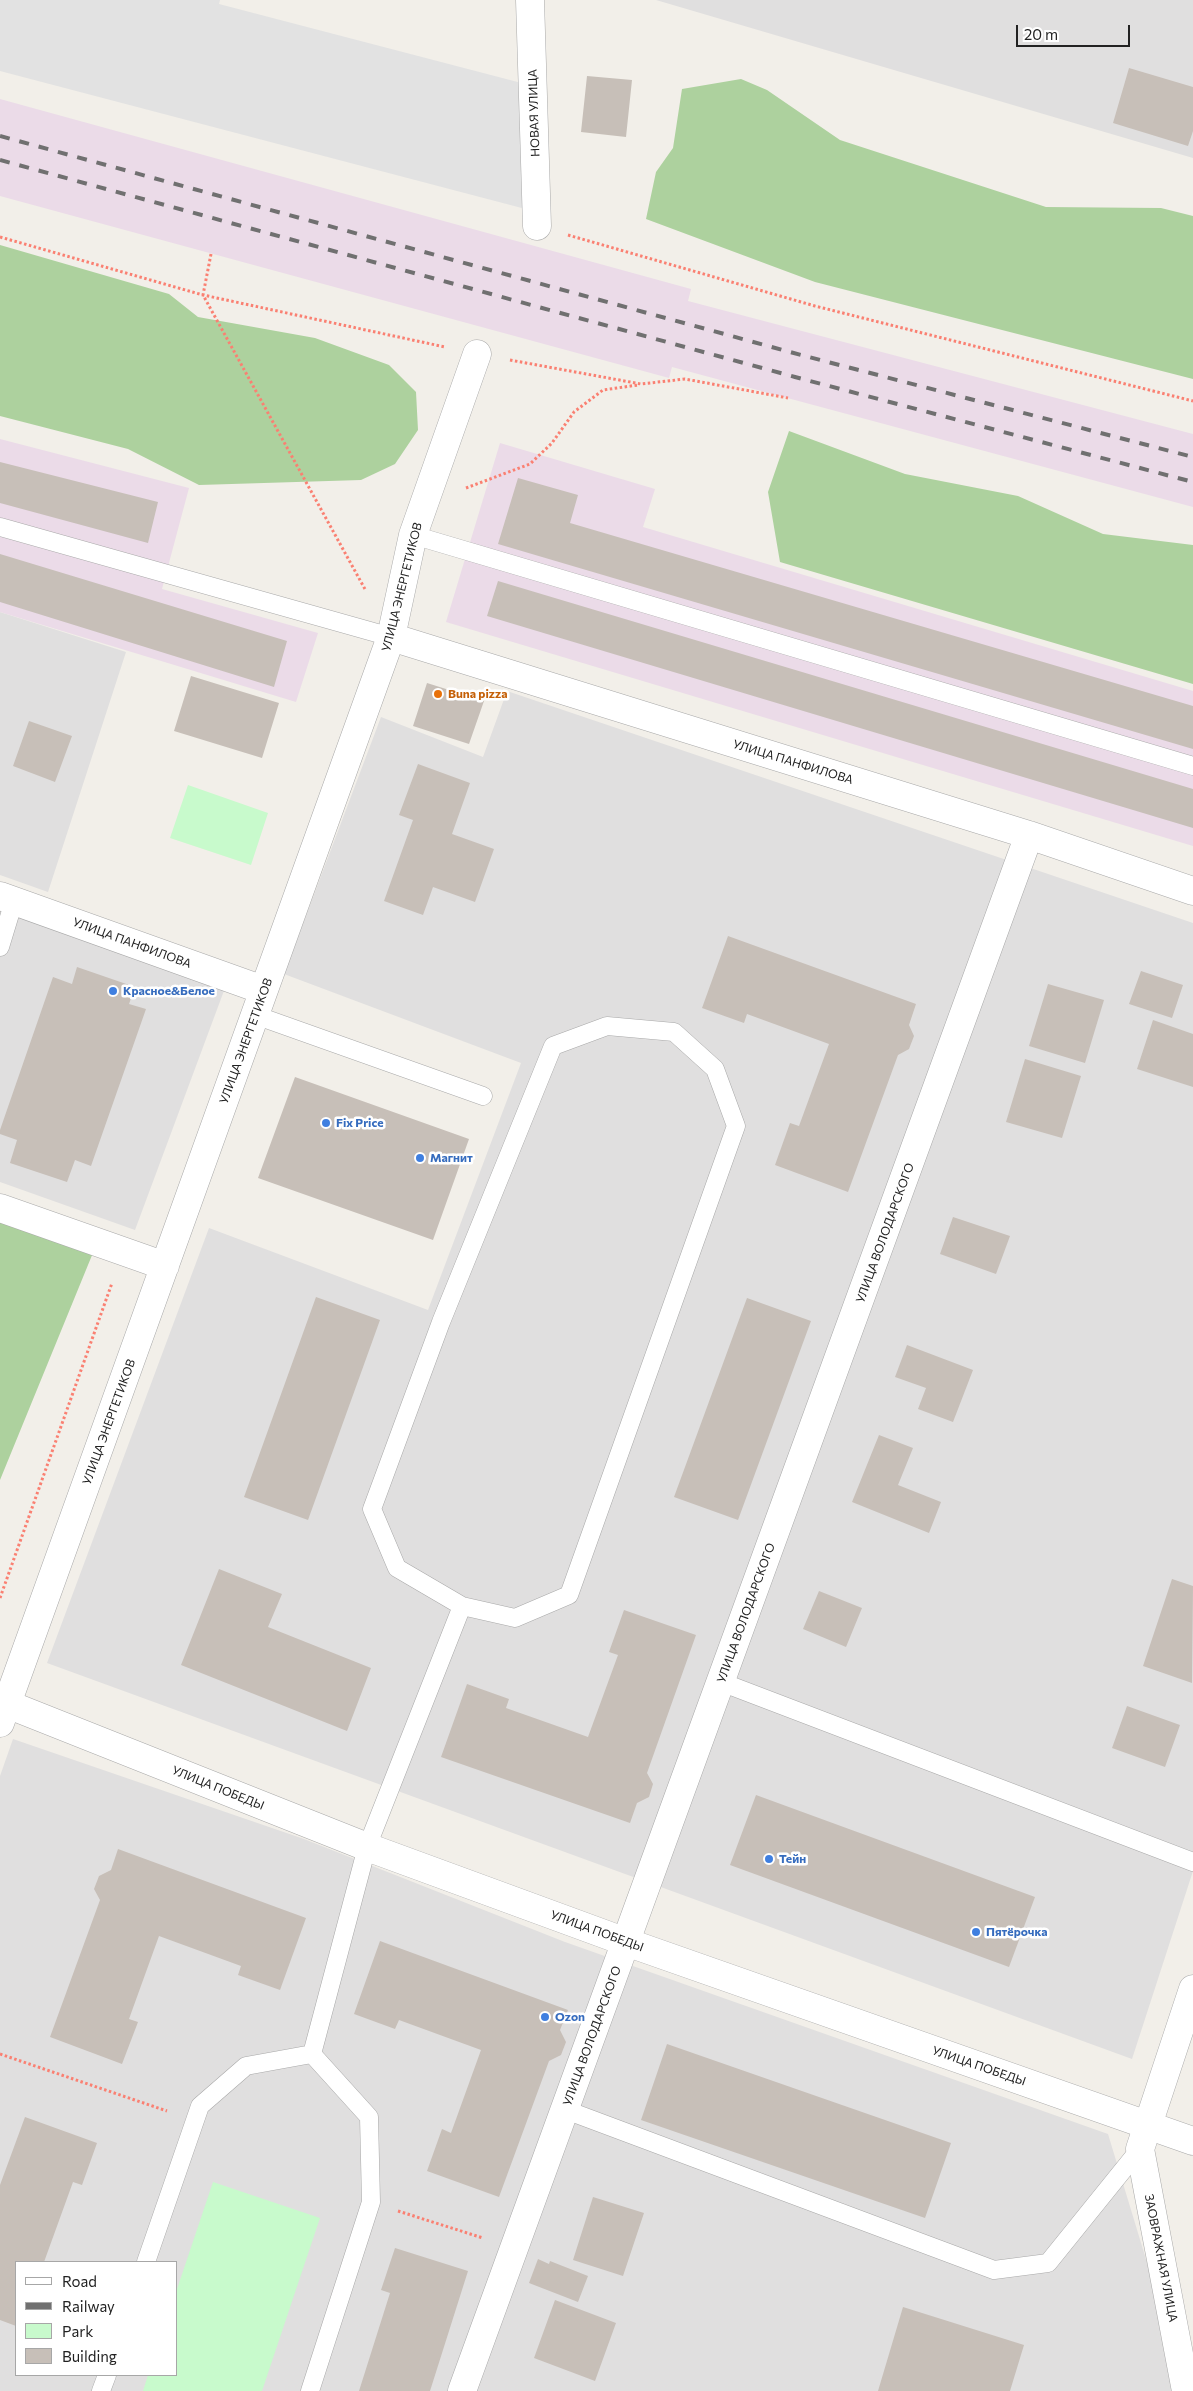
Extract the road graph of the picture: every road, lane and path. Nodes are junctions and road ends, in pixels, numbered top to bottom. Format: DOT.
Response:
graph roads {
  1 [pos="530,0"];
  2 [pos="537,226"];
  3 [pos="0,237"];
  4 [pos="211,254"];
  5 [pos="203,295"];
  6 [pos="476,354"];
  7 [pos="641,384"];
  8 [pos="788,398"];
  9 [pos="1193,402"];
  10 [pos="427,495"];
  11 [pos="0,527"];
  12 [pos="413,536"];
  13 [pos="391,637"];
  14 [pos="1193,766"];
  15 [pos="1029,835"];
  16 [pos="1193,890"];
  17 [pos="7,899"];
  18 [pos="0,947"];
  19 [pos="259,1003"];
  20 [pos="483,1096"];
  21 [pos="0,1208"];
  22 [pos="123,1252"];
  23 [pos="165,1266"];
  24 [pos="0,1598"];
  25 [pos="462,1606"];
  26 [pos="721,1682"];
  27 [pos="2,1710"];
  28 [pos="367,1847"];
  29 [pos="1193,1862"];
  30 [pos="626,1942"];
  31 [pos="1193,1989"];
  32 [pos="0,2054"];
  33 [pos="312,2054"];
  34 [pos="566,2110"];
  35 [pos="195,2120"];
  36 [pos="1144,2137"];
  37 [pos="1193,2141"];
  38 [pos="371,2202"];
  39 [pos="515,2248"];
  40 [pos="146,2261"];
  41 [pos="107,2376"];
  42 [pos="101,2391"];
  43 [pos="310,2391"];
  44 [pos="462,2391"];
  45 [pos="1186,2391"];
  1 -- 2 [label="street, НОВАЯ УЛИЦА"];
  2 -- 9 [label="path"];
  3 -- 5 [label="path"];
  4 -- 5 [label="path"];
  5 -- 6 [label="path"];
  5 -- 13 [label="path"];
  6 -- 7 [label="path"];
  6 -- 10 [label="street, УЛИЦА ЭНЕРГЕТИКОВ"];
  7 -- 8 [label="path"];
  7 -- 10 [label="path"];
  10 -- 12 [label="street, УЛИЦА ЭНЕРГЕТИКОВ"];
  11 -- 13 [label="lane"];
  12 -- 13 [label="street, УЛИЦА ЭНЕРГЕТИКОВ"];
  12 -- 14 [label="lane"];
  13 -- 15 [label="street, УЛИЦА ПАНФИЛОВА"];
  13 -- 19 [label="street, УЛИЦА ЭНЕРГЕТИКОВ"];
  15 -- 16 [label="street, УЛИЦА ПАНФИЛОВА"];
  15 -- 26 [label="street, УЛИЦА ВОЛОДАРСКОГО"];
  17 -- 18 [label="lane"];
  17 -- 19 [label="street, УЛИЦА ПАНФИЛОВА"];
  19 -- 20 [label="lane"];
  19 -- 23 [label="street, УЛИЦА ЭНЕРГЕТИКОВ"];
  21 -- 22 [label="street"];
  22 -- 23 [label="street"];
  22 -- 24 [label="path"];
  23 -- 27 [label="street, УЛИЦА ЭНЕРГЕТИКОВ"];
  25 -- 25 [label="lane"];
  25 -- 28 [label="lane"];
  26 -- 29 [label="lane"];
  26 -- 30 [label="street, УЛИЦА ВОЛОДАРСКОГО"];
  27 -- 28 [label="street, УЛИЦА ПОБЕДЫ"];
  28 -- 30 [label="street, УЛИЦА ПОБЕДЫ"];
  28 -- 33 [label="lane"];
  30 -- 34 [label="street, УЛИЦА ВОЛОДАРСКОГО"];
  30 -- 36 [label="street, УЛИЦА ПОБЕДЫ"];
  31 -- 36 [label="street"];
  32 -- 35 [label="path"];
  33 -- 35 [label="lane"];
  33 -- 38 [label="lane"];
  34 -- 36 [label="lane"];
  34 -- 39 [label="street, УЛИЦА ВОЛОДАРСКОГО"];
  35 -- 40 [label="lane"];
  36 -- 37 [label="street, УЛИЦА ПОБЕДЫ"];
  36 -- 45 [label="street, ЗАОВРАЖНАЯ УЛИЦА"];
  38 -- 39 [label="path"];
  38 -- 43 [label="lane"];
  39 -- 44 [label="street, УЛИЦА ВОЛОДАРСКОГО"];
  41 -- 42 [label="lane"];
}
